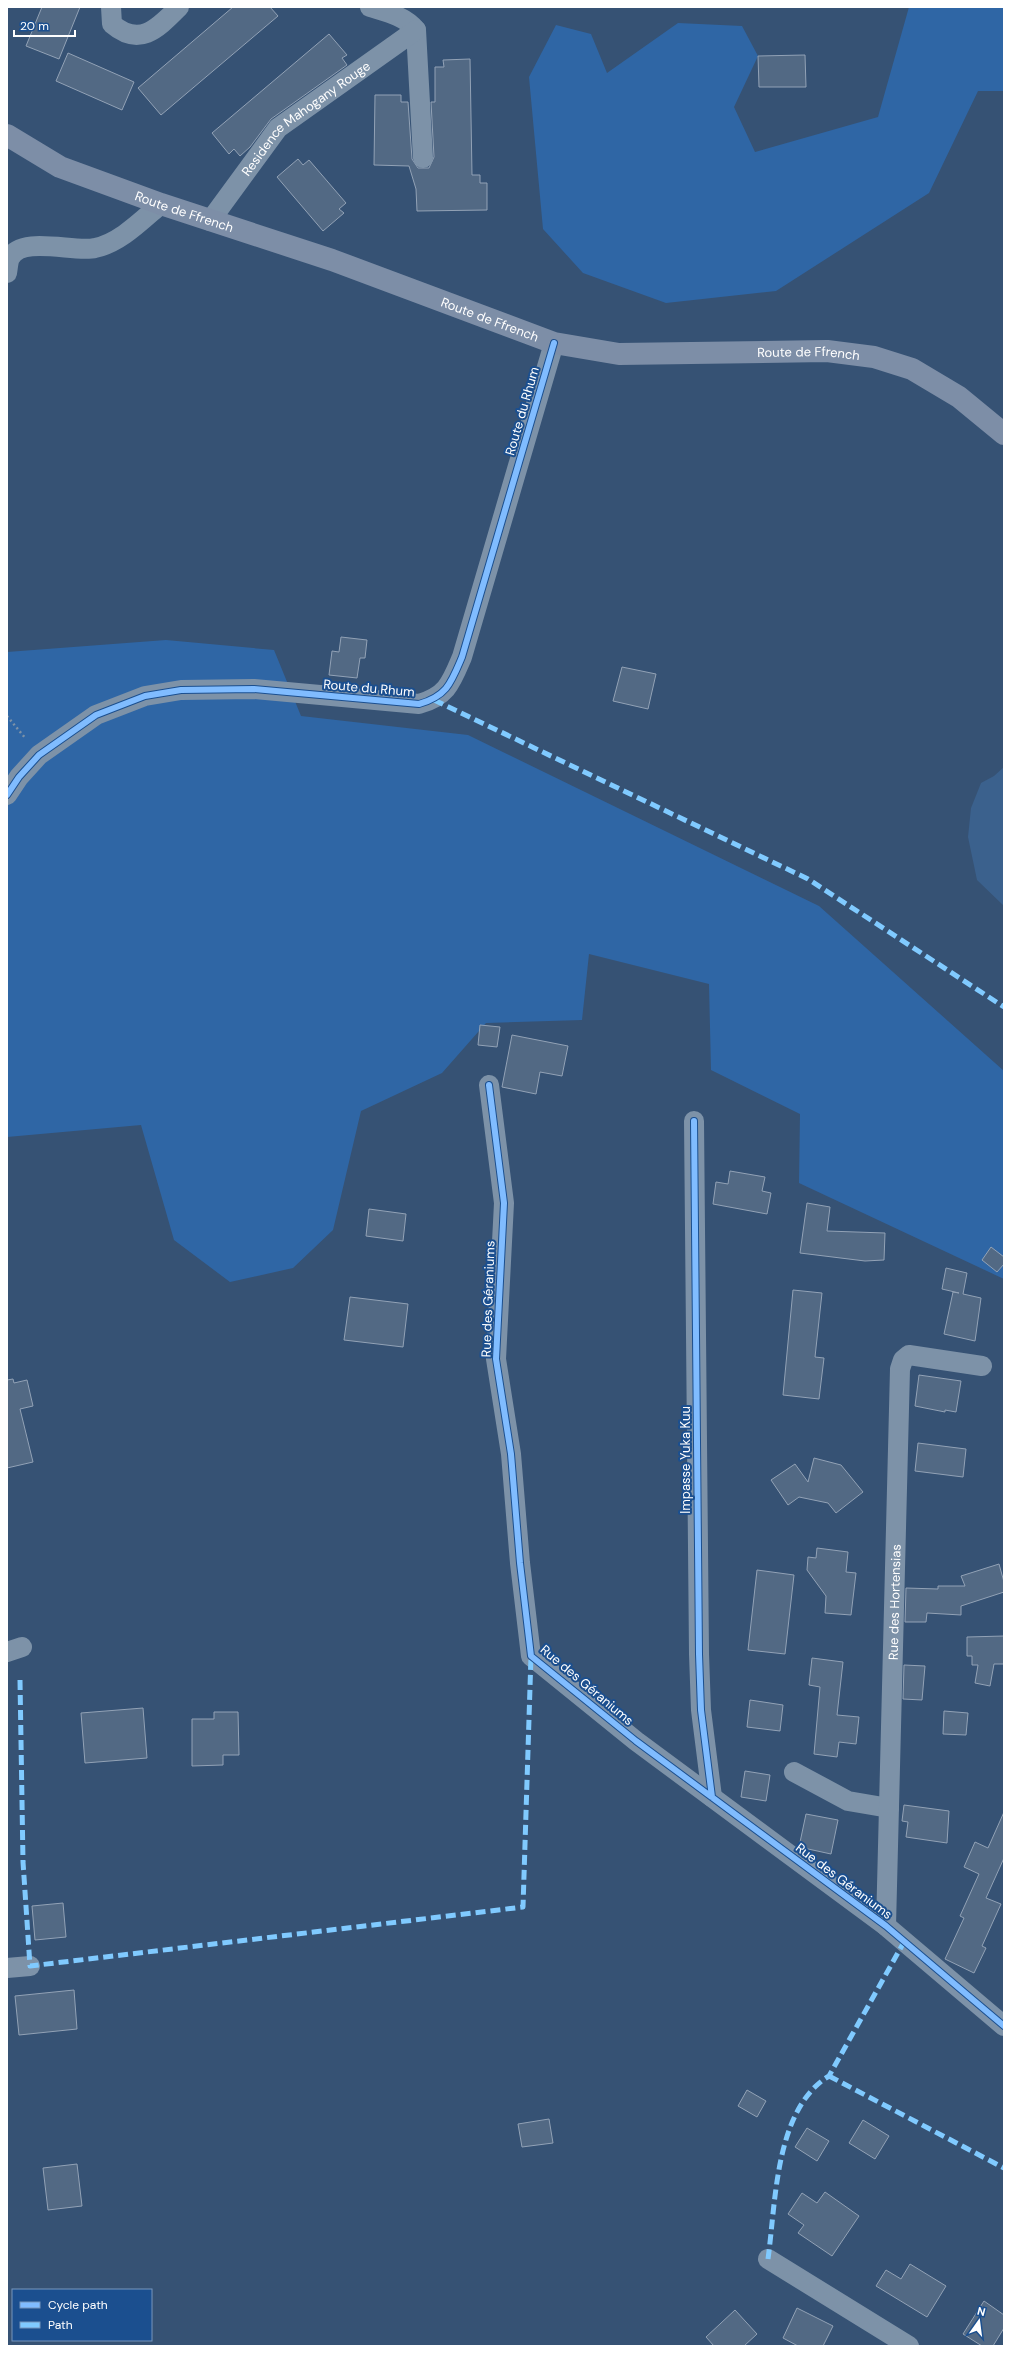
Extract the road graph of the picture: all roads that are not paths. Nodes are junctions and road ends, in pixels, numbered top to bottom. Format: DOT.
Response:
graph roads {
  1 [pos="111,7"];
  2 [pos="179,7"];
  3 [pos="370,7"];
  4 [pos="416,30"];
  5 [pos="7,135"];
  6 [pos="423,158"];
  7 [pos="161,204"];
  8 [pos="210,221"];
  9 [pos="7,273"];
  10 [pos="554,343"];
  11 [pos="1004,434"];
  12 [pos="7,795"];
  13 [pos="489,1085"];
  14 [pos="694,1121"];
  15 [pos="982,1366"];
  16 [pos="794,1772"];
  17 [pos="712,1797"];
  18 [pos="889,1808"];
  19 [pos="886,1926"];
  20 [pos="30,1966"];
  21 [pos="7,1968"];
  22 [pos="1004,2026"];
  23 [pos="768,2259"];
  24 [pos="909,2346"];
  1 -- 2 [label="street"];
  3 -- 4 [label="street"];
  4 -- 6 [label="street"];
  4 -- 8 [label="street, Residence Mahogany Rouge"];
  5 -- 7 [label="main road, Route de Ffrench"];
  7 -- 8 [label="main road, Route de Ffrench"];
  7 -- 9 [label="street"];
  8 -- 10 [label="main road, Route de Ffrench"];
  10 -- 11 [label="main road, Route de Ffrench"];
  10 -- 12 [label="street, Route du Rhum"];
  13 -- 17 [label="street, Rue des Géraniums"];
  14 -- 17 [label="street, Impasse Yuka Kuu"];
  15 -- 18 [label="street, Rue des Hortensias"];
  16 -- 18 [label="street"];
  17 -- 19 [label="street, Rue des Géraniums"];
  18 -- 19 [label="street, Rue des Hortensias"];
  19 -- 22 [label="street, Rue des Géraniums"];
  20 -- 21 [label="street"];
  23 -- 24 [label="street"];
}
